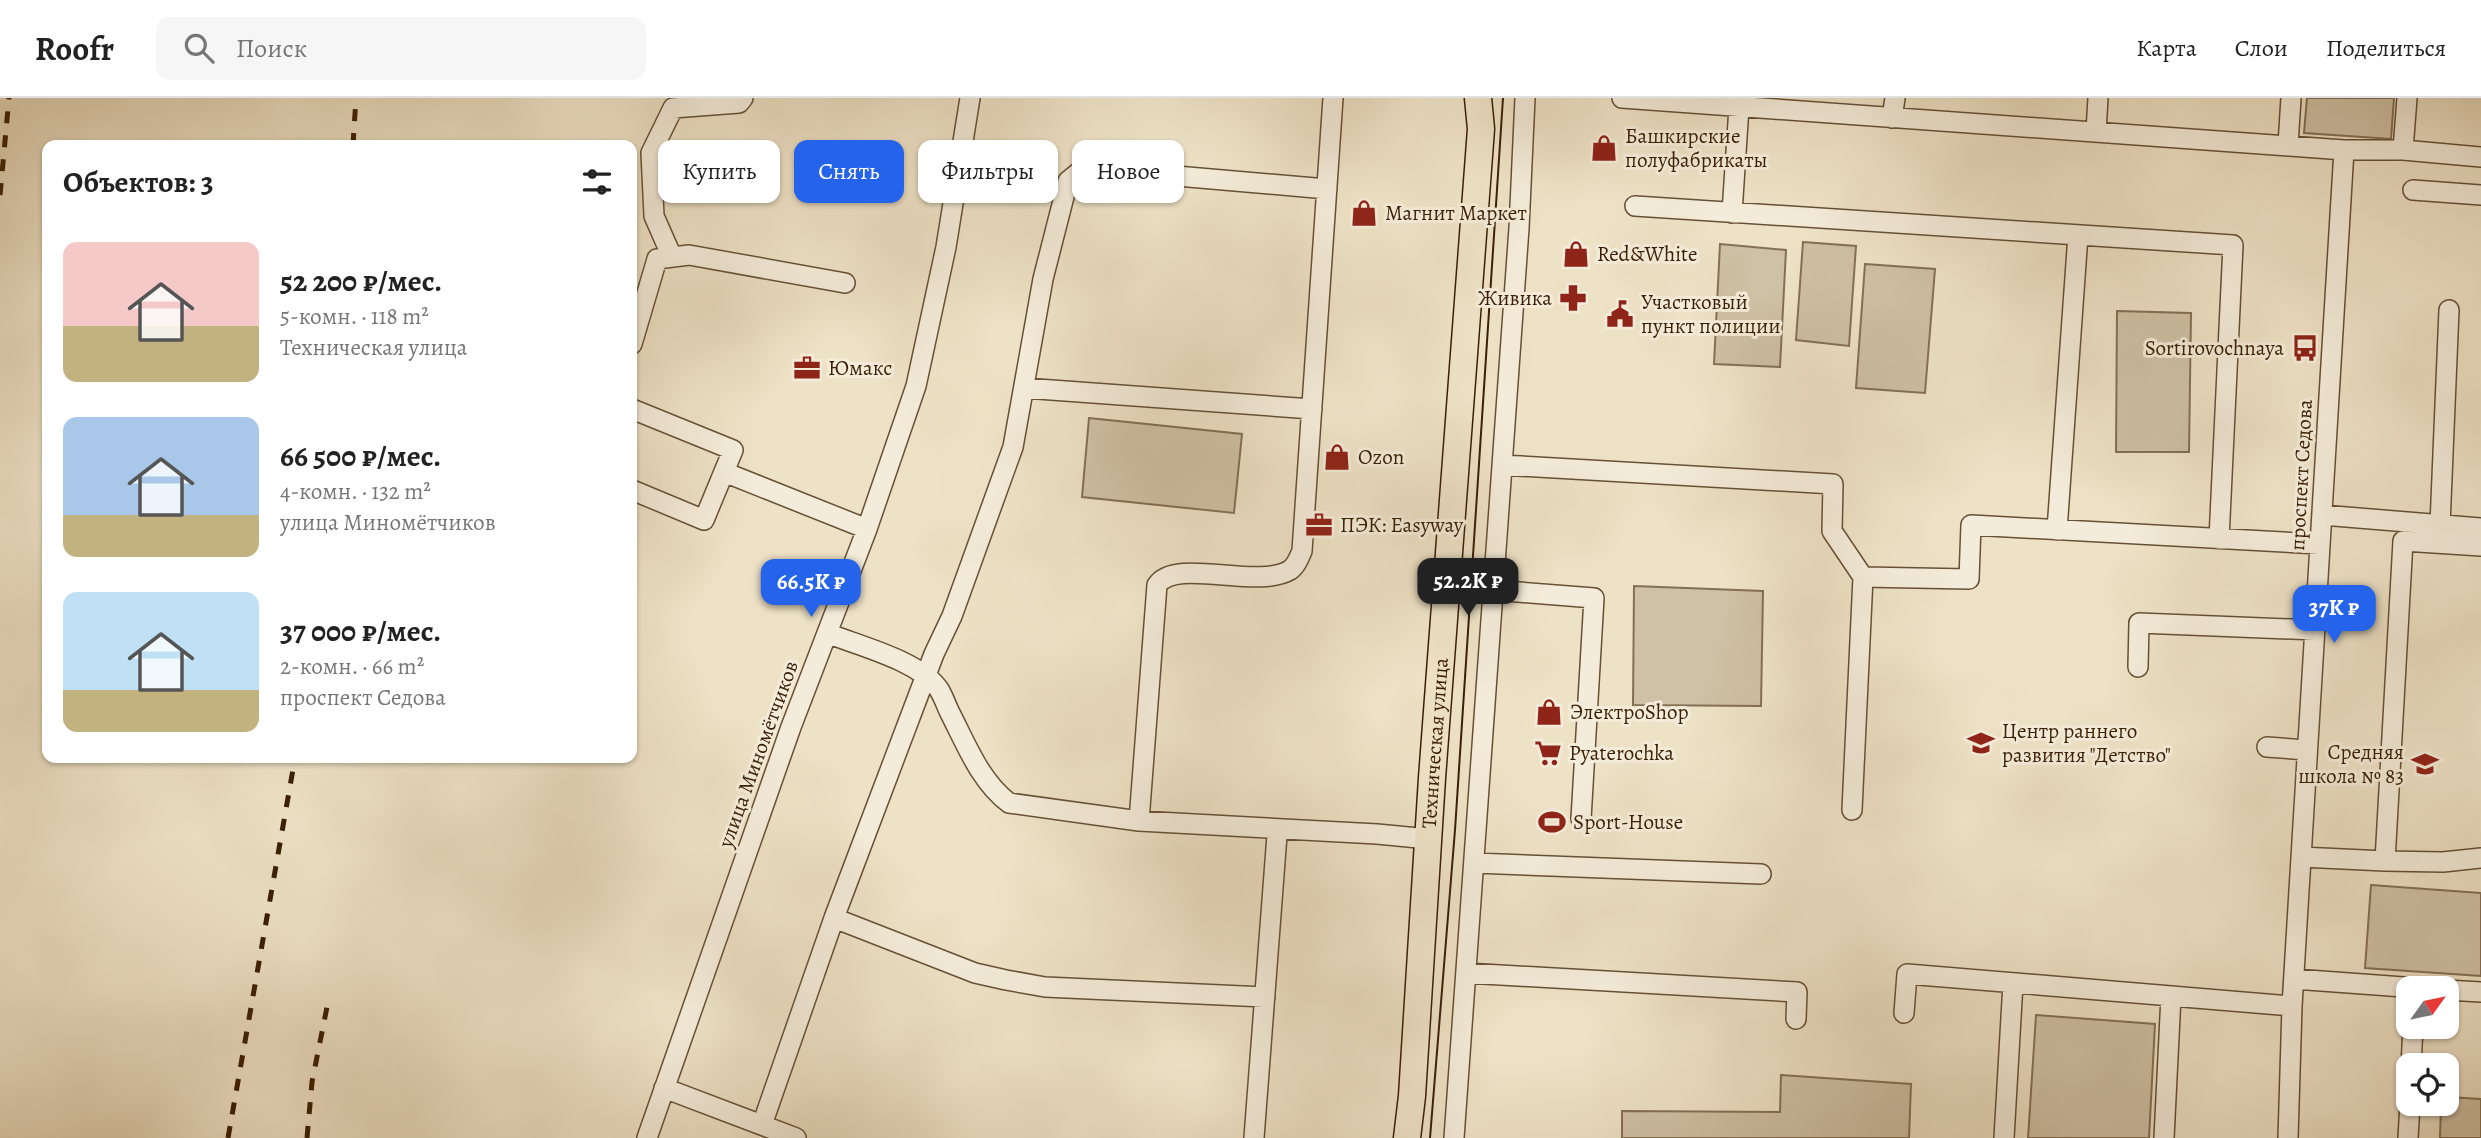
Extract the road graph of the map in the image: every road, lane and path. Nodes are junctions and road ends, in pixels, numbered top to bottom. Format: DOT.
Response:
graph roads {
  1 [pos="743,98"];
  2 [pos="970,98"];
  3 [pos="1333,98"];
  4 [pos="1478,98"];
  5 [pos="1525,98"];
  6 [pos="1622,98"];
  7 [pos="1895,98"];
  8 [pos="2098,98"];
  9 [pos="2291,98"];
  10 [pos="2407,98"];
  11 [pos="1745,104"];
  12 [pos="1892,118"];
  13 [pos="2096,132"];
  14 [pos="2288,145"];
  15 [pos="2343,150"];
  16 [pos="2403,150"];
  17 [pos="2481,157"];
  18 [pos="1327,189"];
  19 [pos="2413,190"];
  20 [pos="2481,195"];
  21 [pos="1635,206"];
  22 [pos="1732,213"];
  23 [pos="2078,235"];
  24 [pos="672,257"];
  25 [pos="845,283"];
  26 [pos="2449,310"];
  27 [pos="637,327"];
  28 [pos="1024,388"];
  29 [pos="1312,409"];
  30 [pos="637,411"];
  31 [pos="1502,465"];
  32 [pos="724,471"];
  33 [pos="637,492"];
  34 [pos="2322,515"];
  35 [pos="2440,525"];
  36 [pos="2481,528"];
  37 [pos="867,529"];
  38 [pos="2057,530"];
  39 [pos="2219,538"];
  40 [pos="2319,544"];
  41 [pos="2481,547"];
  42 [pos="1863,577"];
  43 [pos="1493,590"];
  44 [pos="2315,630"];
  45 [pos="827,633"];
  46 [pos="2138,667"];
  47 [pos="926,676"];
  48 [pos="2267,747"];
  49 [pos="2308,750"];
  50 [pos="1852,810"];
  51 [pos="1581,819"];
  52 [pos="1139,821"];
  53 [pos="1277,835"];
  54 [pos="1429,839"];
  55 [pos="2301,857"];
  56 [pos="2481,858"];
  57 [pos="2385,861"];
  58 [pos="1475,863"];
  59 [pos="1761,874"];
  60 [pos="834,918"];
  61 [pos="1466,973"];
  62 [pos="2294,979"];
  63 [pos="2013,983"];
  64 [pos="2396,986"];
  65 [pos="2459,991"];
  66 [pos="2481,992"];
  67 [pos="2171,996"];
  68 [pos="1265,997"];
  69 [pos="2292,1006"];
  70 [pos="1904,1013"];
  71 [pos="1796,1019"];
  72 [pos="664,1088"];
  73 [pos="2409,1116"];
  74 [pos="762,1125"];
  75 [pos="647,1138"];
  76 [pos="796,1138"];
  77 [pos="1254,1138"];
  78 [pos="1407,1138"];
  79 [pos="1454,1138"];
  80 [pos="2004,1138"];
  81 [pos="2164,1138"];
  82 [pos="2288,1138"];
  83 [pos="2408,1138"];
  1 -- 24 [label="street"];
  2 -- 37 [label="street, улица Миномётчиков"];
  3 -- 18 [label="street"];
  4 -- 54 [label="main road, Техническая улица"];
  5 -- 31 [label="street"];
  6 -- 11 [label="street"];
  7 -- 12 [label="street"];
  8 -- 13 [label="street"];
  9 -- 14 [label="street"];
  10 -- 16 [label="street"];
  11 -- 12 [label="street"];
  11 -- 22 [label="street"];
  12 -- 13 [label="street"];
  13 -- 14 [label="street"];
  14 -- 15 [label="street"];
  15 -- 16 [label="street"];
  15 -- 34 [label="street, проспект Седова"];
  16 -- 17 [label="street"];
  18 -- 28 [label="street"];
  18 -- 29 [label="street"];
  19 -- 20 [label="street"];
  21 -- 22 [label="street"];
  22 -- 23 [label="street"];
  23 -- 38 [label="street"];
  23 -- 39 [label="street"];
  24 -- 25 [label="street"];
  24 -- 27 [label="street"];
  26 -- 35 [label="street"];
  28 -- 29 [label="street"];
  28 -- 47 [label="street"];
  29 -- 52 [label="street"];
  30 -- 32 [label="street"];
  31 -- 42 [label="street"];
  31 -- 43 [label="street"];
  32 -- 33 [label="street"];
  32 -- 37 [label="street"];
  34 -- 35 [label="street"];
  34 -- 40 [label="street, проспект Седова"];
  35 -- 36 [label="street"];
  37 -- 45 [label="street, улица Миномётчиков"];
  38 -- 39 [label="street"];
  38 -- 42 [label="street"];
  39 -- 40 [label="street"];
  40 -- 44 [label="street, проспект Седова"];
  41 -- 57 [label="street"];
  42 -- 50 [label="street"];
  43 -- 51 [label="street"];
  43 -- 58 [label="street"];
  44 -- 46 [label="street"];
  44 -- 49 [label="street, проспект Седова"];
  45 -- 47 [label="street"];
  45 -- 72 [label="street, улица Миномётчиков"];
  47 -- 52 [label="street"];
  47 -- 60 [label="street"];
  48 -- 49 [label="street"];
  49 -- 55 [label="street, проспект Седова"];
  52 -- 54 [label="street"];
  53 -- 68 [label="street"];
  54 -- 78 [label="main road, Техническая улица"];
  55 -- 57 [label="street"];
  55 -- 62 [label="street, проспект Седова"];
  56 -- 57 [label="street"];
  58 -- 59 [label="street"];
  58 -- 61 [label="street"];
  60 -- 68 [label="street"];
  60 -- 74 [label="street"];
  61 -- 71 [label="street"];
  61 -- 79 [label="street"];
  62 -- 64 [label="street"];
  62 -- 69 [label="street, проспект Седова"];
  63 -- 67 [label="street"];
  63 -- 70 [label="street"];
  63 -- 80 [label="street"];
  65 -- 66 [label="street"];
  67 -- 69 [label="street"];
  67 -- 81 [label="street"];
  68 -- 77 [label="street"];
  69 -- 82 [label="street, проспект Седова"];
  72 -- 74 [label="street"];
  72 -- 75 [label="street, улица Миномётчиков"];
  73 -- 83 [label="street"];
  74 -- 76 [label="street"];
}
